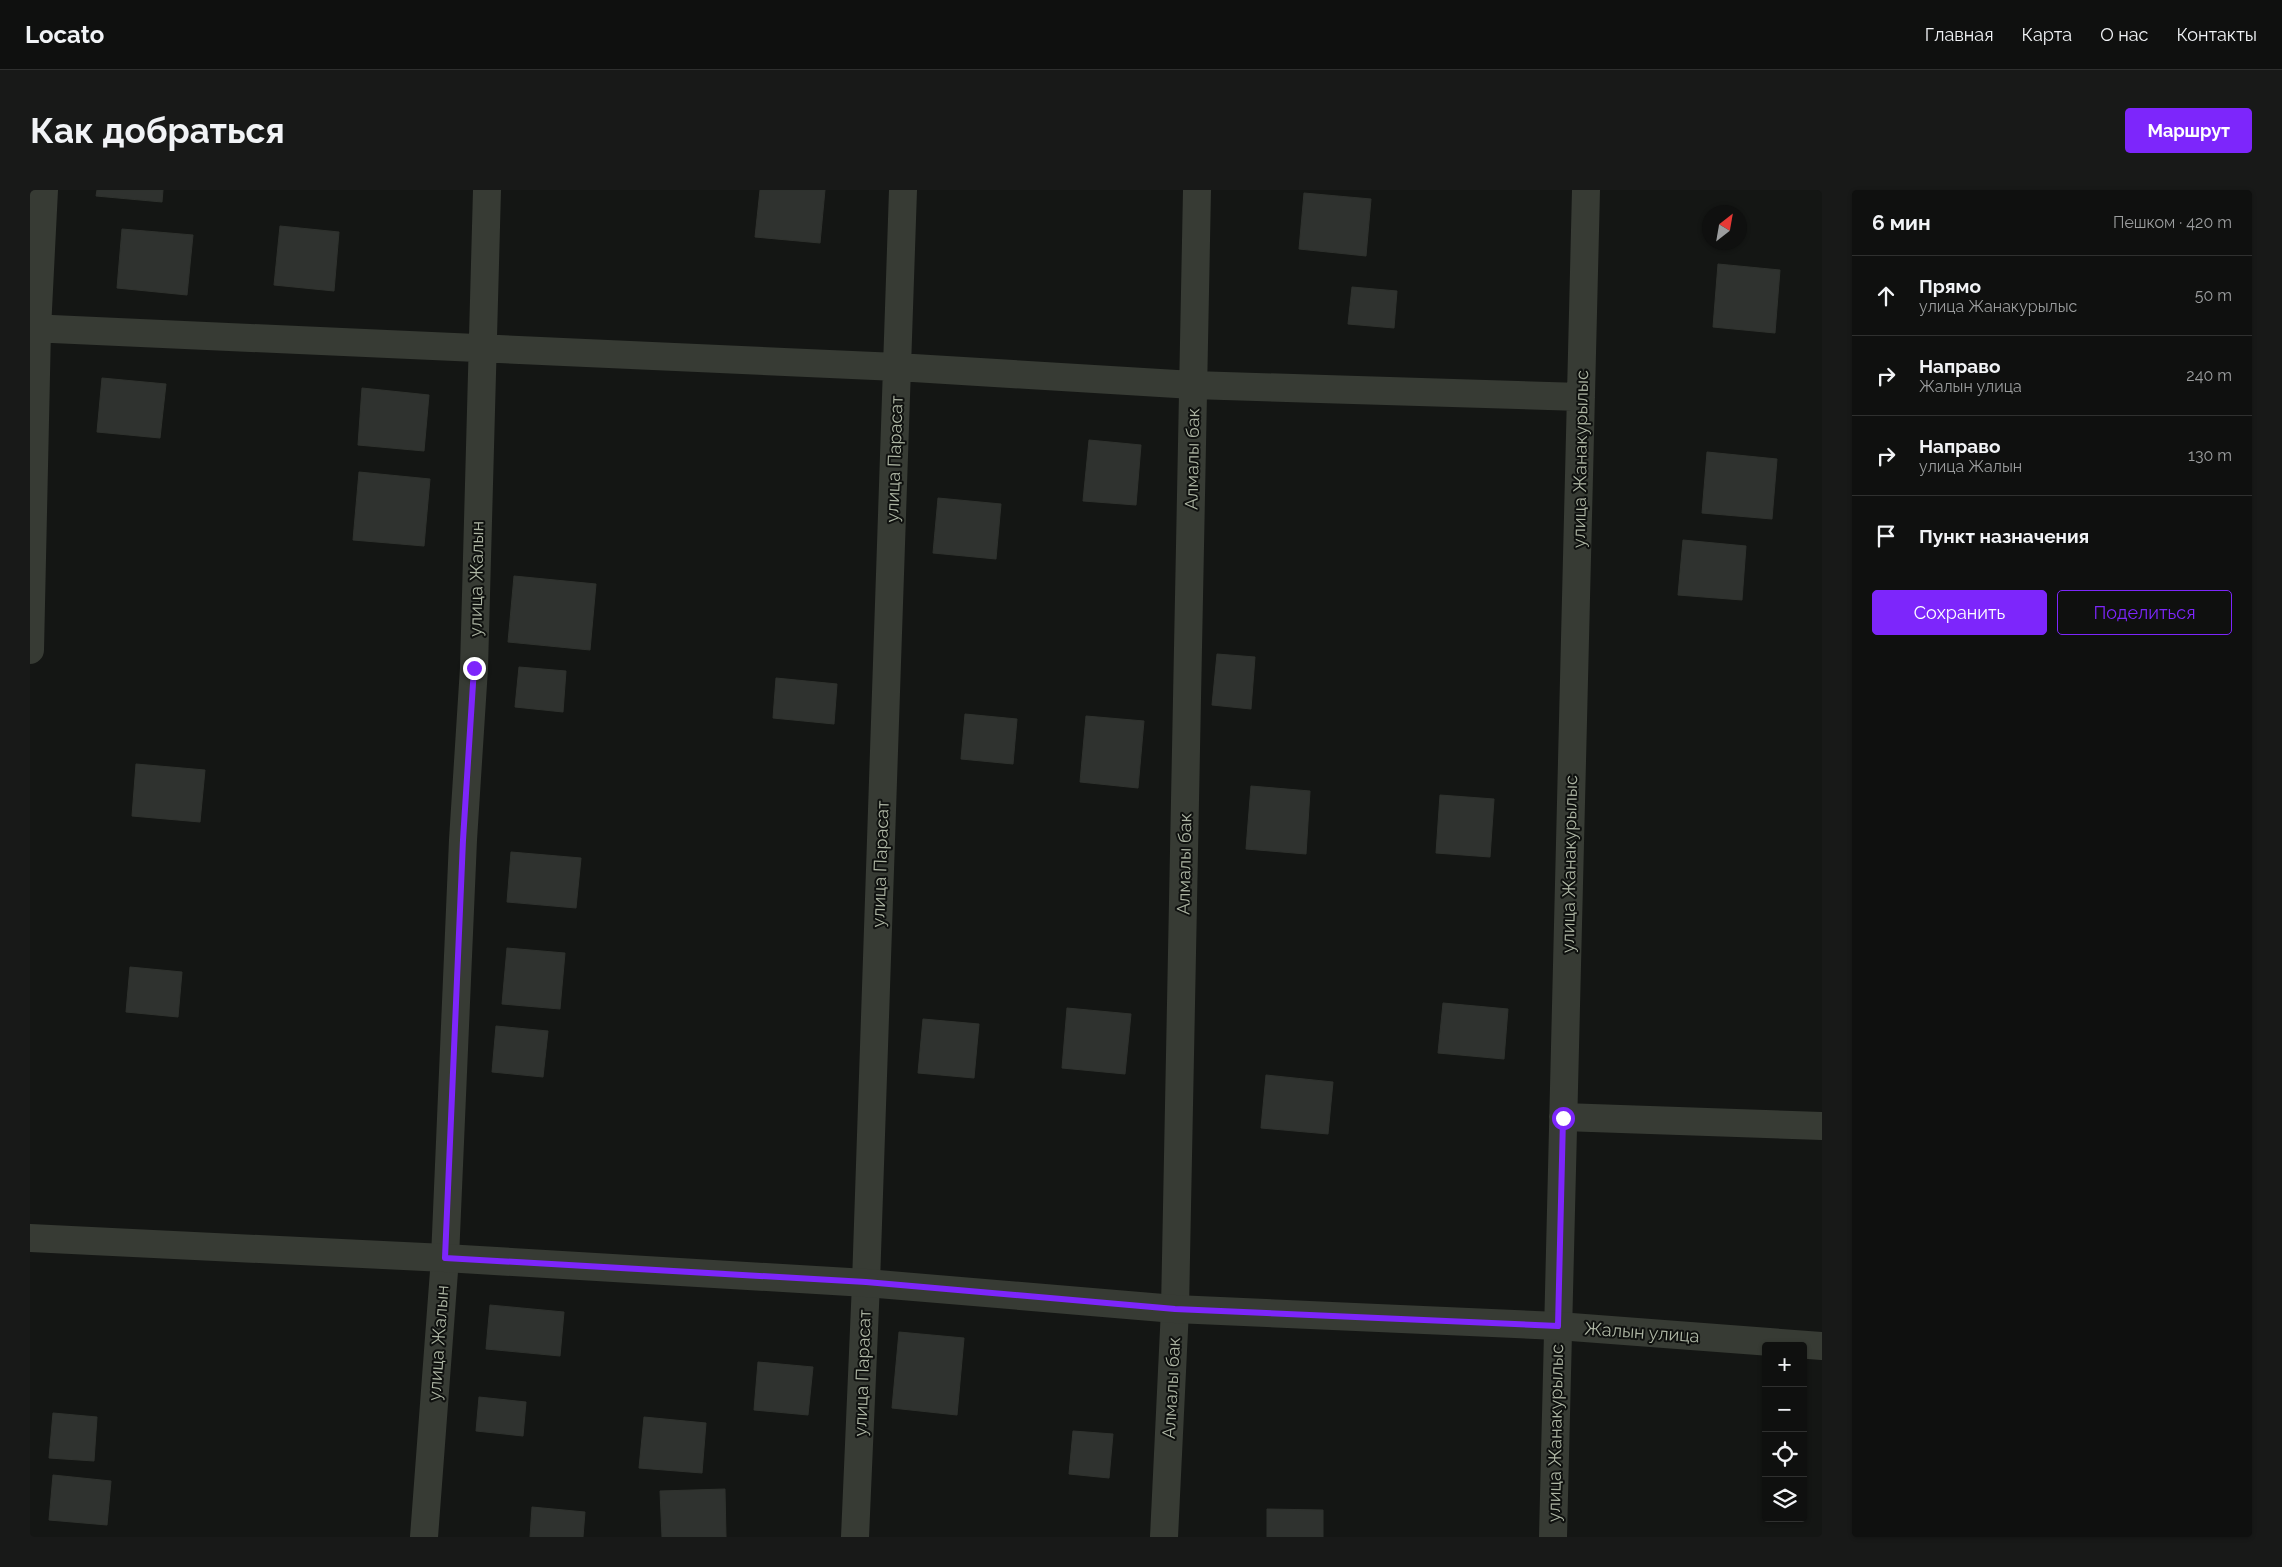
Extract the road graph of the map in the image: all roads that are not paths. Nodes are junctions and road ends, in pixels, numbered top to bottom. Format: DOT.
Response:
graph roads {
  1 [pos="44,190"];
  2 [pos="486,190"];
  3 [pos="903,190"];
  4 [pos="1197,190"];
  5 [pos="1586,190"];
  6 [pos="34,329"];
  7 [pos="482,349"];
  8 [pos="897,367"];
  9 [pos="1193,385"];
  10 [pos="1581,396"];
  11 [pos="30,650"];
  12 [pos="1563,1118"];
  13 [pos="1822,1126"];
  14 [pos="30,1238"];
  15 [pos="445,1258"];
  16 [pos="866,1282"];
  17 [pos="1175,1309"];
  18 [pos="1558,1326"];
  19 [pos="1822,1346"];
  20 [pos="424,1537"];
  21 [pos="855,1537"];
  22 [pos="1164,1537"];
  23 [pos="1553,1537"];
  1 -- 6 [label="street"];
  2 -- 7 [label="street, улица Жалын"];
  3 -- 8 [label="street, улица Парасат"];
  4 -- 9 [label="street, Алмалы бак"];
  5 -- 10 [label="street, улица Жанакурылыс"];
  6 -- 7 [label="street"];
  6 -- 11 [label="street"];
  7 -- 8 [label="street"];
  7 -- 15 [label="street, улица Жалын"];
  8 -- 9 [label="street"];
  8 -- 16 [label="street, улица Парасат"];
  9 -- 10 [label="street"];
  9 -- 17 [label="street, Алмалы бак"];
  10 -- 12 [label="street, улица Жанакурылыс"];
  12 -- 13 [label="street"];
  12 -- 18 [label="street, улица Жанакурылыс"];
  14 -- 15 [label="street, Жалын улица"];
  15 -- 16 [label="street, Жалын улица"];
  15 -- 20 [label="street, улица Жалын"];
  16 -- 17 [label="street, Жалын улица"];
  16 -- 21 [label="street, улица Парасат"];
  17 -- 18 [label="street, Жалын улица"];
  17 -- 22 [label="street, Алмалы бак"];
  18 -- 19 [label="street, Жалын улица"];
  18 -- 23 [label="street, улица Жанакурылыс"];
}
